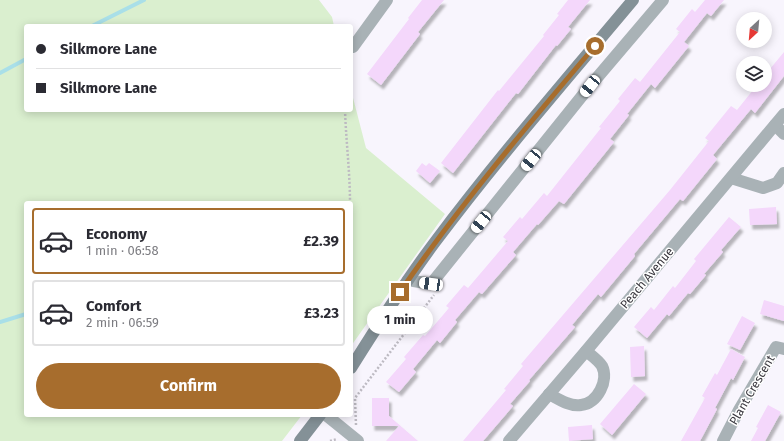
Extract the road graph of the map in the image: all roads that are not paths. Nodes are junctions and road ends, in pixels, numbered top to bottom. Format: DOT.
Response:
graph roads {
  1 [pos="387,0"];
  2 [pos="633,0"];
  3 [pos="663,0"];
  4 [pos="353,47"];
  5 [pos="784,114"];
  6 [pos="775,125"];
  7 [pos="784,134"];
  8 [pos="784,173"];
  9 [pos="731,178"];
  10 [pos="408,280"];
  11 [pos="784,349"];
  12 [pos="586,351"];
  13 [pos="353,365"];
  14 [pos="549,394"];
  15 [pos="318,417"];
  16 [pos="328,417"];
  17 [pos="300,441"];
  18 [pos="358,441"];
  19 [pos="509,441"];
  20 [pos="723,441"];
  1 -- 4 [label="street"];
  2 -- 10 [label="street"];
  3 -- 10 [label="street"];
  5 -- 6 [label="street, Peach Avenue"];
  6 -- 7 [label="street"];
  6 -- 9 [label="street, Peach Avenue"];
  8 -- 9 [label="street"];
  9 -- 12 [label="street, Peach Avenue"];
  10 -- 13 [label="street"];
  11 -- 20 [label="street, Plant Crescent"];
  12 -- 14 [label="street, Peach Avenue"];
  12 -- 14 [label="street"];
  14 -- 19 [label="street, Peach Avenue"];
  15 -- 17 [label="street"];
  16 -- 18 [label="street"];
}
